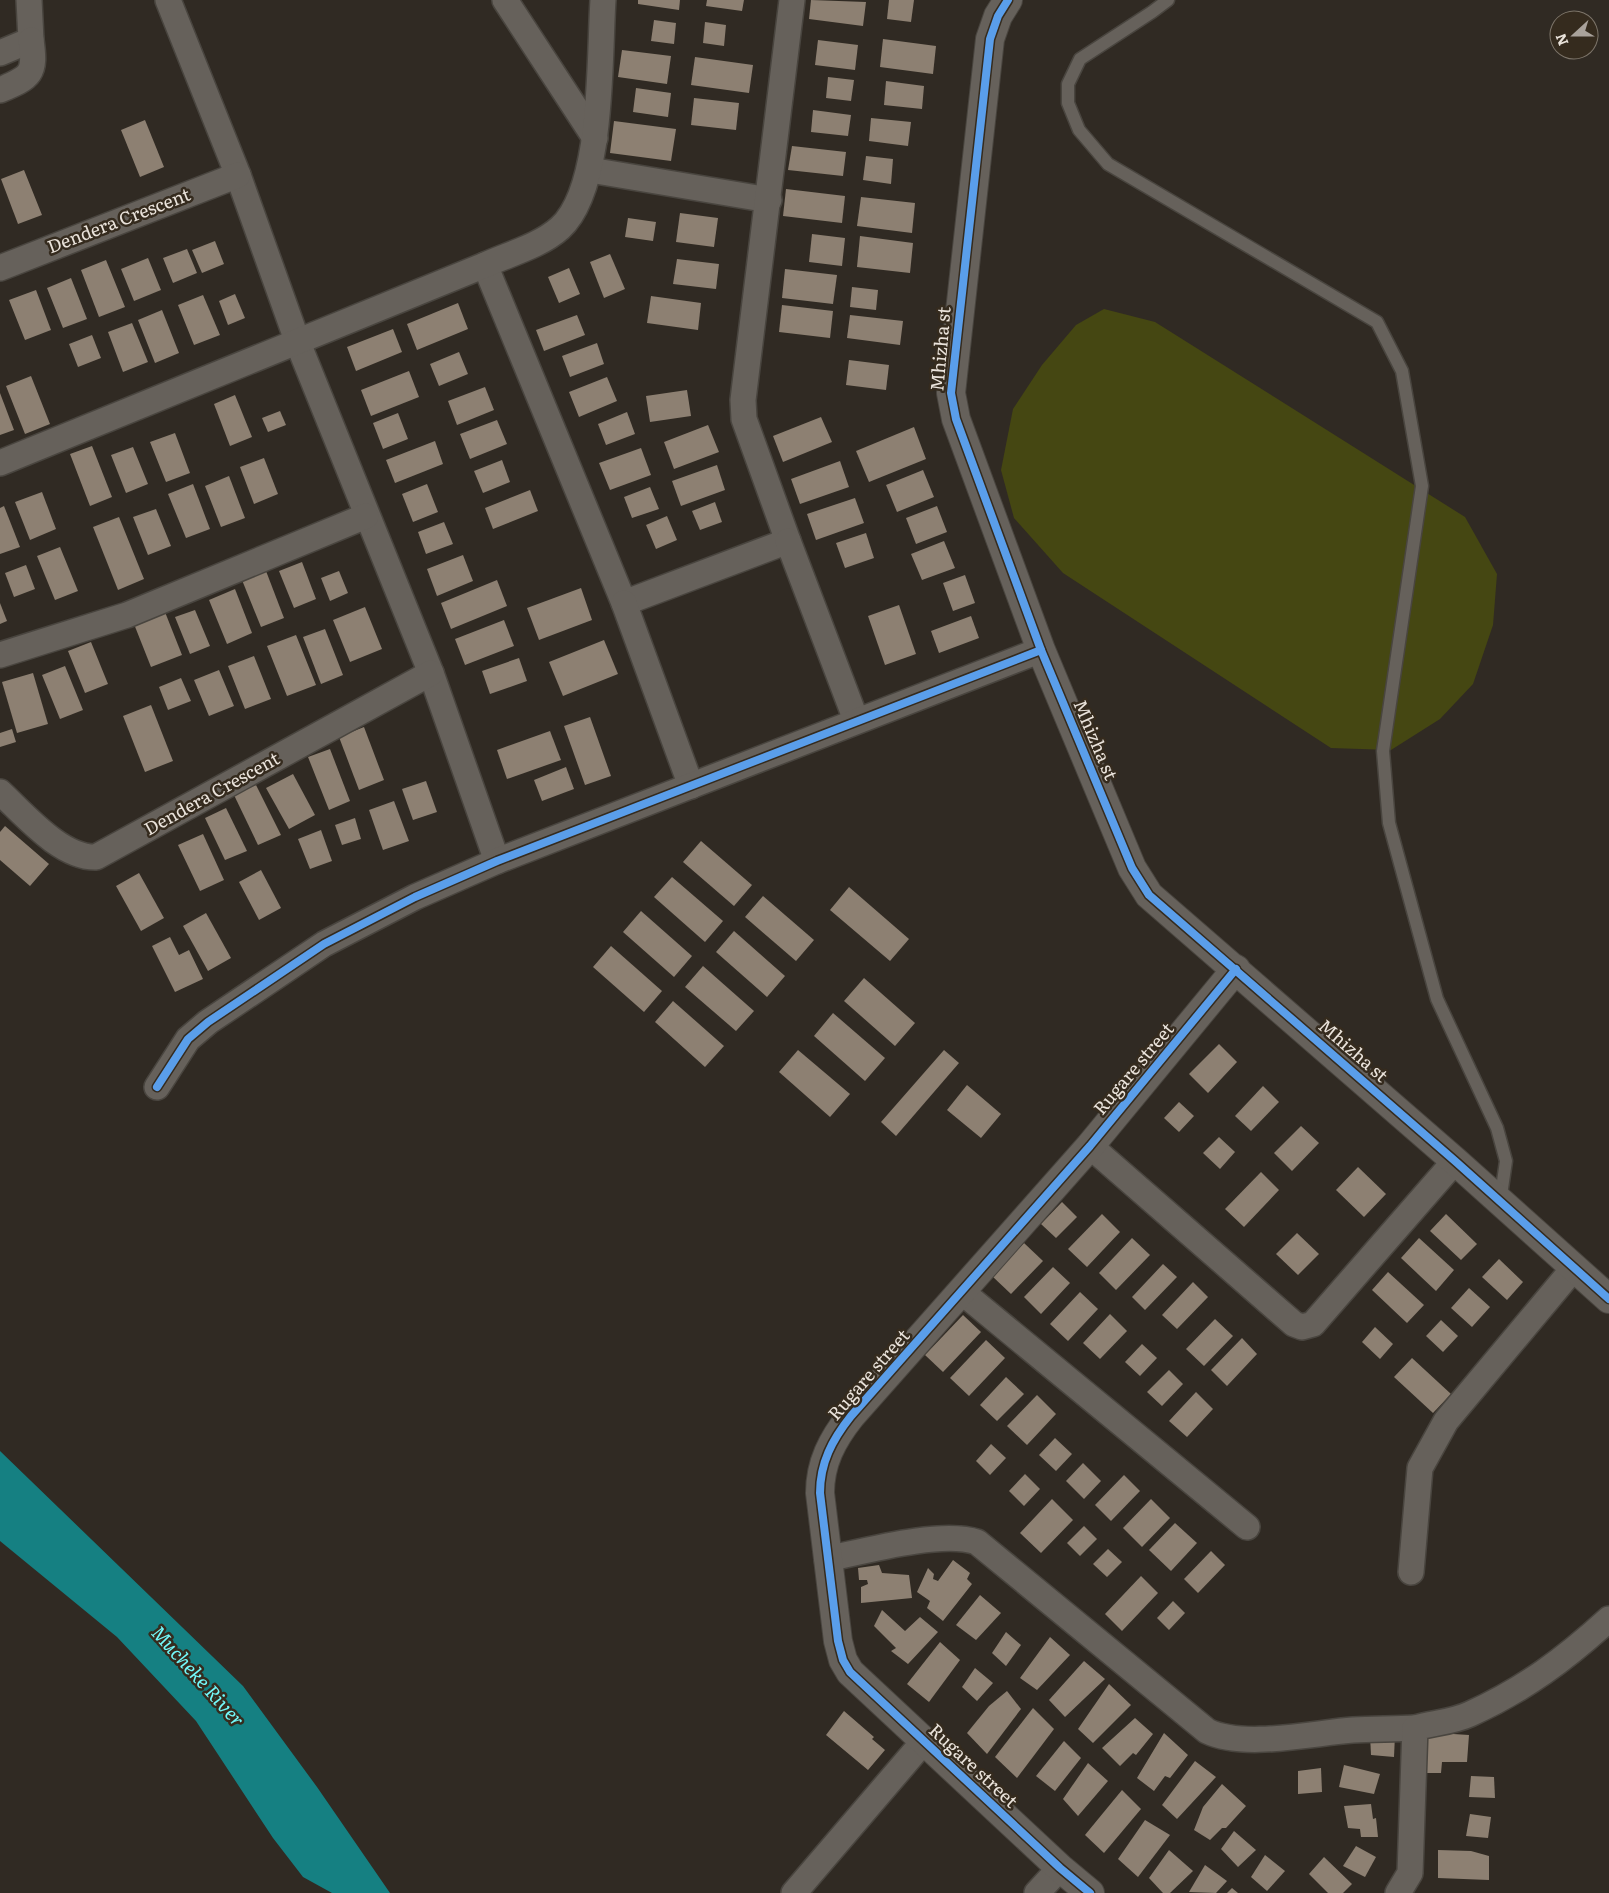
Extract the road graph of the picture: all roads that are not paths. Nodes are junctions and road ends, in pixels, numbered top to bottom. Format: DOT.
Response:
graph roads {
  1 [pos="29,0"];
  2 [pos="168,0"];
  3 [pos="505,0"];
  4 [pos="602,0"];
  5 [pos="792,0"];
  6 [pos="1008,0"];
  7 [pos="1168,0"];
  8 [pos="31,40"];
  9 [pos="0,53"];
  10 [pos="0,90"];
  11 [pos="594,138"];
  12 [pos="590,170"];
  13 [pos="238,175"];
  14 [pos="769,200"];
  15 [pos="485,265"];
  16 [pos="0,268"];
  17 [pos="298,343"];
  18 [pos="0,462"];
  19 [pos="366,516"];
  20 [pos="788,541"];
  21 [pos="624,603"];
  22 [pos="1041,650"];
  23 [pos="0,655"];
  24 [pos="431,673"];
  25 [pos="856,720"];
  26 [pos="691,786"];
  27 [pos="0,792"];
  28 [pos="498,861"];
  29 [pos="1236,970"];
  30 [pos="157,1087"];
  31 [pos="1090,1146"];
  32 [pos="1455,1160"];
  33 [pos="1500,1202"];
  34 [pos="1573,1268"];
  35 [pos="962,1292"];
  36 [pos="1609,1299"];
  37 [pos="1247,1527"];
  38 [pos="827,1559"];
  39 [pos="1411,1572"];
  40 [pos="1609,1619"];
  41 [pos="1415,1728"];
  42 [pos="924,1741"];
  43 [pos="1060,1868"];
  44 [pos="794,1893"];
  45 [pos="1037,1893"];
  46 [pos="1090,1893"];
  47 [pos="1398,1893"];
  1 -- 8 [label="street"];
  2 -- 13 [label="street"];
  3 -- 11 [label="street"];
  4 -- 11 [label="street"];
  5 -- 14 [label="street"];
  6 -- 22 [label="street, Mhizha st"];
  7 -- 33 [label="lane"];
  8 -- 9 [label="street"];
  8 -- 10 [label="street"];
  11 -- 12 [label="street"];
  12 -- 14 [label="street"];
  12 -- 15 [label="street"];
  13 -- 16 [label="street, Dendera Crescent"];
  13 -- 17 [label="street"];
  14 -- 20 [label="street"];
  15 -- 17 [label="street"];
  15 -- 21 [label="street"];
  17 -- 18 [label="street"];
  17 -- 19 [label="street"];
  19 -- 23 [label="street"];
  19 -- 24 [label="street"];
  20 -- 21 [label="street"];
  20 -- 25 [label="street"];
  21 -- 26 [label="street"];
  22 -- 25 [label="street"];
  22 -- 29 [label="street, Mhizha st"];
  24 -- 27 [label="street, Dendera Crescent"];
  24 -- 28 [label="street"];
  25 -- 26 [label="street"];
  26 -- 28 [label="street"];
  28 -- 30 [label="street"];
  29 -- 31 [label="street, Rugare street"];
  29 -- 32 [label="street, Mhizha st"];
  31 -- 32 [label="street"];
  31 -- 35 [label="street, Rugare street"];
  32 -- 33 [label="street, Mhizha st"];
  33 -- 34 [label="street, Mhizha st"];
  34 -- 36 [label="street, Mhizha st"];
  34 -- 39 [label="street"];
  35 -- 37 [label="street"];
  35 -- 38 [label="street, Rugare street"];
  38 -- 41 [label="street"];
  38 -- 42 [label="street, Rugare street"];
  40 -- 41 [label="street"];
  41 -- 47 [label="street"];
  42 -- 43 [label="street, Rugare street"];
  42 -- 44 [label="street"];
  43 -- 45 [label="street"];
  43 -- 46 [label="street, Rugare street"];
}
